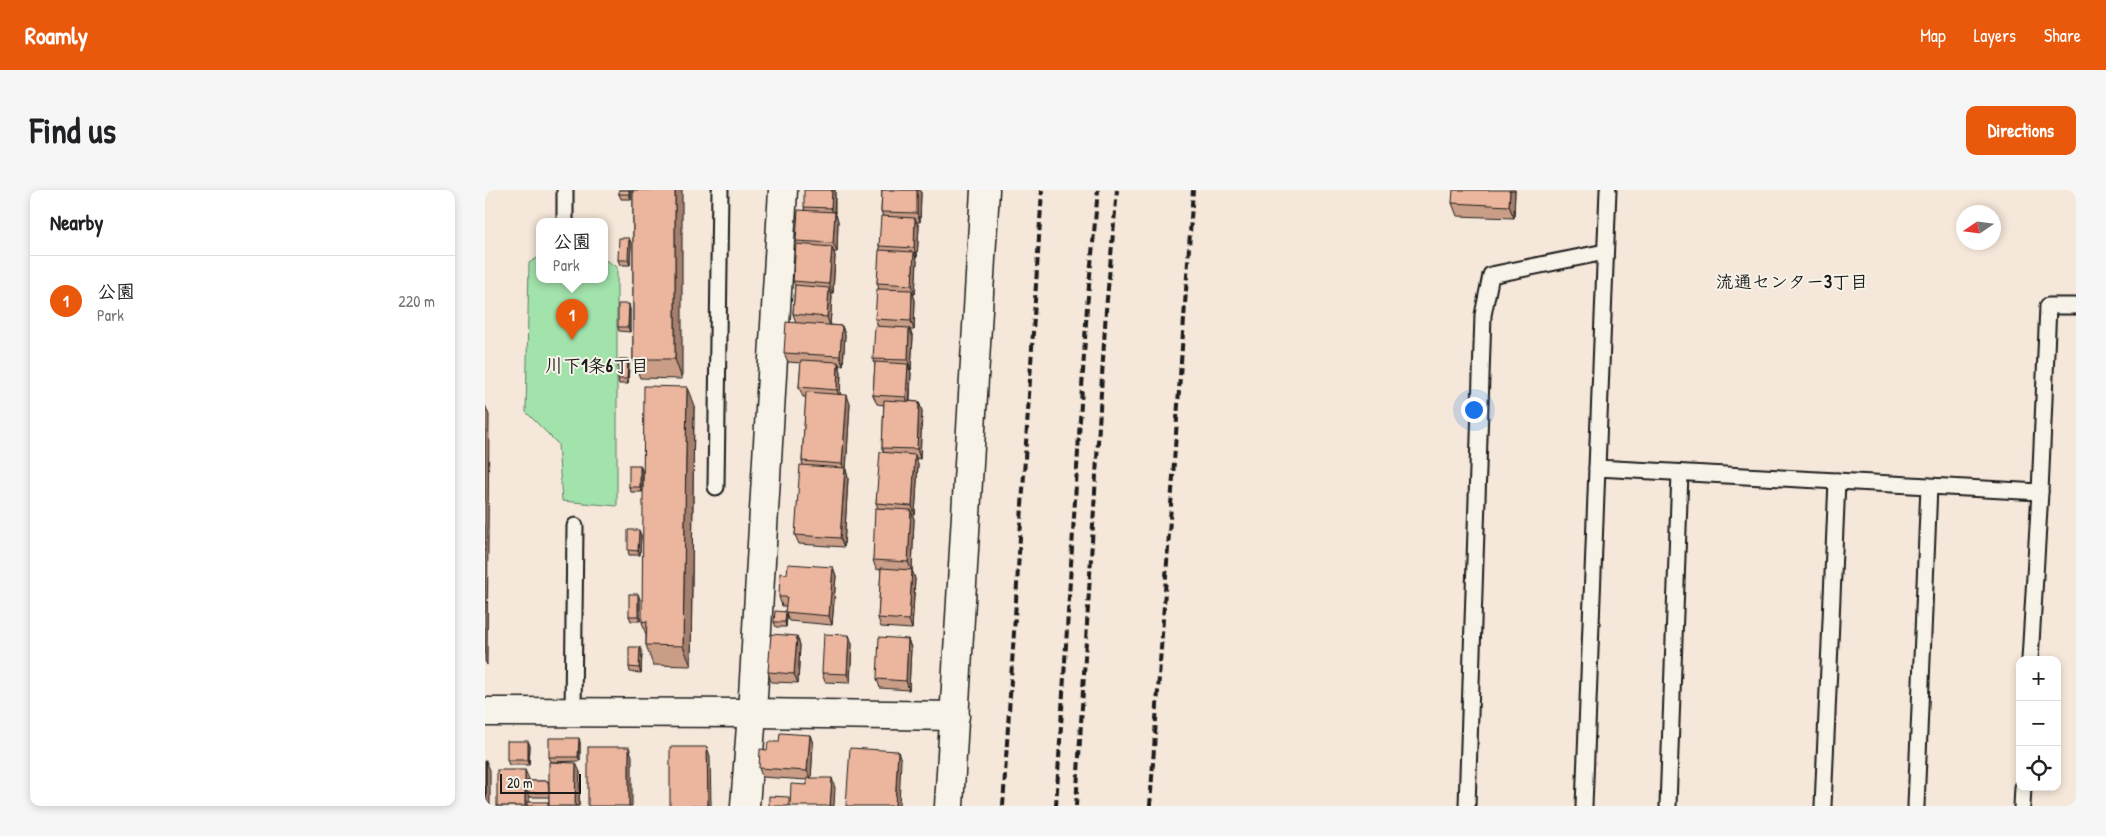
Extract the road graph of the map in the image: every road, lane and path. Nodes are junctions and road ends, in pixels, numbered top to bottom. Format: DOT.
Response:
graph roads {
  1 [pos="565,190"];
  2 [pos="720,190"];
  3 [pos="783,190"];
  4 [pos="985,190"];
  5 [pos="1608,190"];
  6 [pos="565,218"];
  7 [pos="1605,252"];
  8 [pos="2076,306"];
  9 [pos="1597,468"];
  10 [pos="1680,473"];
  11 [pos="1837,481"];
  12 [pos="1929,486"];
  13 [pos="716,487"];
  14 [pos="2040,492"];
  15 [pos="575,526"];
  16 [pos="2031,656"];
  17 [pos="485,712"];
  18 [pos="573,712"];
  19 [pos="753,713"];
  20 [pos="955,716"];
  21 [pos="2023,791"];
  22 [pos="745,806"];
  23 [pos="949,806"];
  24 [pos="1467,806"];
  25 [pos="1584,806"];
  26 [pos="1668,806"];
  27 [pos="1823,806"];
  28 [pos="1916,806"];
  29 [pos="2022,806"];
  1 -- 6 [label="lane"];
  2 -- 13 [label="lane"];
  3 -- 19 [label="street"];
  4 -- 20 [label="street"];
  5 -- 7 [label="lane"];
  7 -- 9 [label="lane"];
  7 -- 24 [label="lane"];
  8 -- 14 [label="lane"];
  9 -- 10 [label="lane"];
  9 -- 25 [label="lane"];
  10 -- 11 [label="lane"];
  10 -- 26 [label="lane"];
  11 -- 12 [label="lane"];
  11 -- 27 [label="lane"];
  12 -- 14 [label="lane"];
  12 -- 28 [label="lane"];
  14 -- 16 [label="lane"];
  15 -- 18 [label="lane"];
  17 -- 18 [label="street"];
  18 -- 19 [label="street"];
  19 -- 20 [label="street"];
  19 -- 22 [label="street"];
  20 -- 23 [label="street"];
  21 -- 29 [label="lane"];
}
